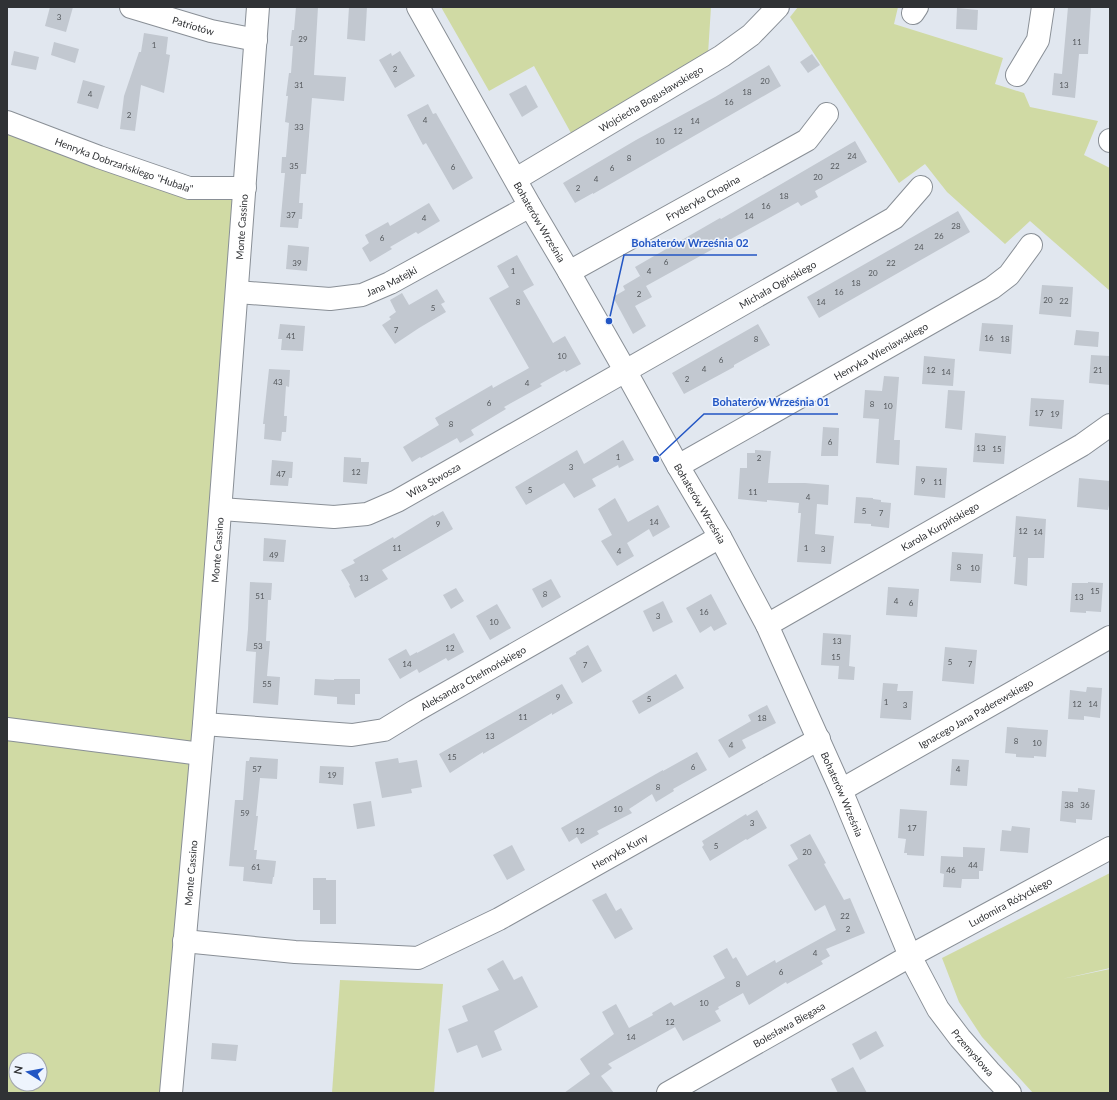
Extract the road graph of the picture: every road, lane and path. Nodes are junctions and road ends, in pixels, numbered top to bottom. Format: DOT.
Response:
graph roads {
  1 [pos="131,7"];
  2 [pos="258,7"];
  3 [pos="418,7"];
  4 [pos="778,7"];
  5 [pos="1043,7"];
  6 [pos="256,40"];
  7 [pos="1017,75"];
  8 [pos="827,114"];
  9 [pos="7,122"];
  10 [pos="516,179"];
  11 [pos="921,187"];
  12 [pos="245,188"];
  13 [pos="530,206"];
  14 [pos="1031,245"];
  15 [pos="569,272"];
  16 [pos="237,292"];
  17 [pos="626,372"];
  18 [pos="1110,425"];
  19 [pos="678,466"];
  20 [pos="221,509"];
  21 [pos="720,537"];
  22 [pos="767,625"];
  23 [pos="1110,637"];
  24 [pos="204,724"];
  25 [pos="7,729"];
  26 [pos="819,739"];
  27 [pos="201,754"];
  28 [pos="841,790"];
  29 [pos="1110,848"];
  30 [pos="184,942"];
  31 [pos="910,956"];
  32 [pos="938,1009"];
  33 [pos="171,1093"];
  34 [pos="668,1093"];
  35 [pos="1010,1093"];
  1 -- 6 [label="street, Patriotów"];
  2 -- 6 [label="street, Monte Cassino"];
  3 -- 10 [label="street, Bohaterów Września"];
  4 -- 10 [label="street, Wojciecha Bogusławskiego"];
  5 -- 7 [label="street"];
  6 -- 12 [label="street, Monte Cassino"];
  8 -- 15 [label="street, Fryderyka Chopina"];
  9 -- 12 [label="street, Henryka Dobrzańskiego \"Hubala\""];
  10 -- 13 [label="street, Bohaterów Września"];
  11 -- 17 [label="street, Michała Ogińskiego"];
  12 -- 16 [label="street, Monte Cassino"];
  13 -- 15 [label="street, Bohaterów Września"];
  13 -- 16 [label="street, Jana Matejki"];
  14 -- 19 [label="street, Henryka Wieniawskiego"];
  15 -- 17 [label="street, Bohaterów Września"];
  16 -- 20 [label="street, Monte Cassino"];
  17 -- 19 [label="street, Bohaterów Września"];
  17 -- 20 [label="street, Wita Stwosza"];
  18 -- 22 [label="street, Karola Kurpińskiego"];
  19 -- 21 [label="street, Bohaterów Września"];
  20 -- 24 [label="street, Monte Cassino"];
  21 -- 22 [label="street, Bohaterów Września"];
  21 -- 24 [label="street, Aleksandra Chełmońskiego"];
  22 -- 26 [label="street, Bohaterów Września"];
  23 -- 28 [label="street, Ignacego Jana Paderewskiego"];
  24 -- 27 [label="street, Monte Cassino"];
  25 -- 27 [label="street"];
  26 -- 28 [label="street, Bohaterów Września"];
  26 -- 30 [label="street, Henryka Kuny"];
  27 -- 30 [label="street, Monte Cassino"];
  28 -- 31 [label="street, Bohaterów Września"];
  29 -- 31 [label="street, Ludomira Różyckiego"];
  30 -- 33 [label="street, Monte Cassino"];
  31 -- 32 [label="street, Bohaterów Września"];
  31 -- 34 [label="street, Bolesława Biegasa"];
  32 -- 35 [label="street, Przemysłowa"];
}
